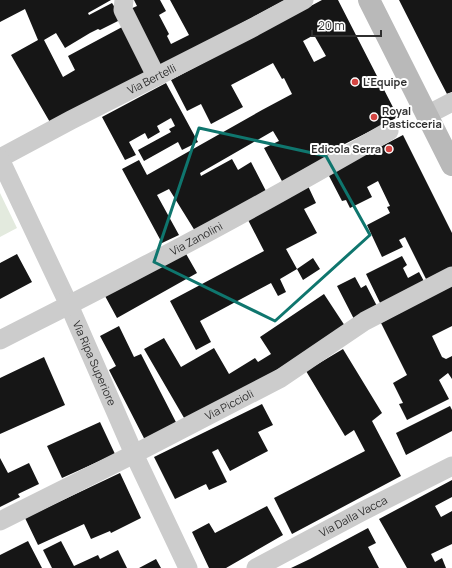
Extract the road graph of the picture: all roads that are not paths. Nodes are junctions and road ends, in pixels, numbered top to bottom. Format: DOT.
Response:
graph roads {
  1 [pos="124,0"];
  2 [pos="304,0"];
  3 [pos="369,0"];
  4 [pos="156,76"];
  5 [pos="452,102"];
  6 [pos="426,114"];
  7 [pos="389,131"];
  8 [pos="0,159"];
  9 [pos="452,165"];
  10 [pos="452,276"];
  11 [pos="69,305"];
  12 [pos="0,340"];
  13 [pos="134,454"];
  14 [pos="452,466"];
  15 [pos="0,521"];
  16 [pos="188,568"];
  17 [pos="256,568"];
  1 -- 4 [label="street"];
  2 -- 4 [label="street, Via Bertelli"];
  3 -- 6 [label="main road"];
  4 -- 8 [label="street, Via Bertelli"];
  5 -- 6 [label="street"];
  6 -- 9 [label="main road"];
  7 -- 11 [label="street, Via Zanolini"];
  8 -- 11 [label="street, Via Ripa Superiore"];
  10 -- 13 [label="street, Via Piccioli"];
  11 -- 12 [label="street, Via Zanolini"];
  11 -- 13 [label="street, Via Ripa Superiore"];
  13 -- 15 [label="street, Via Piccioli"];
  13 -- 16 [label="street, Via Ripa Superiore"];
  14 -- 17 [label="street, Via Dalla Vacca"];
}
